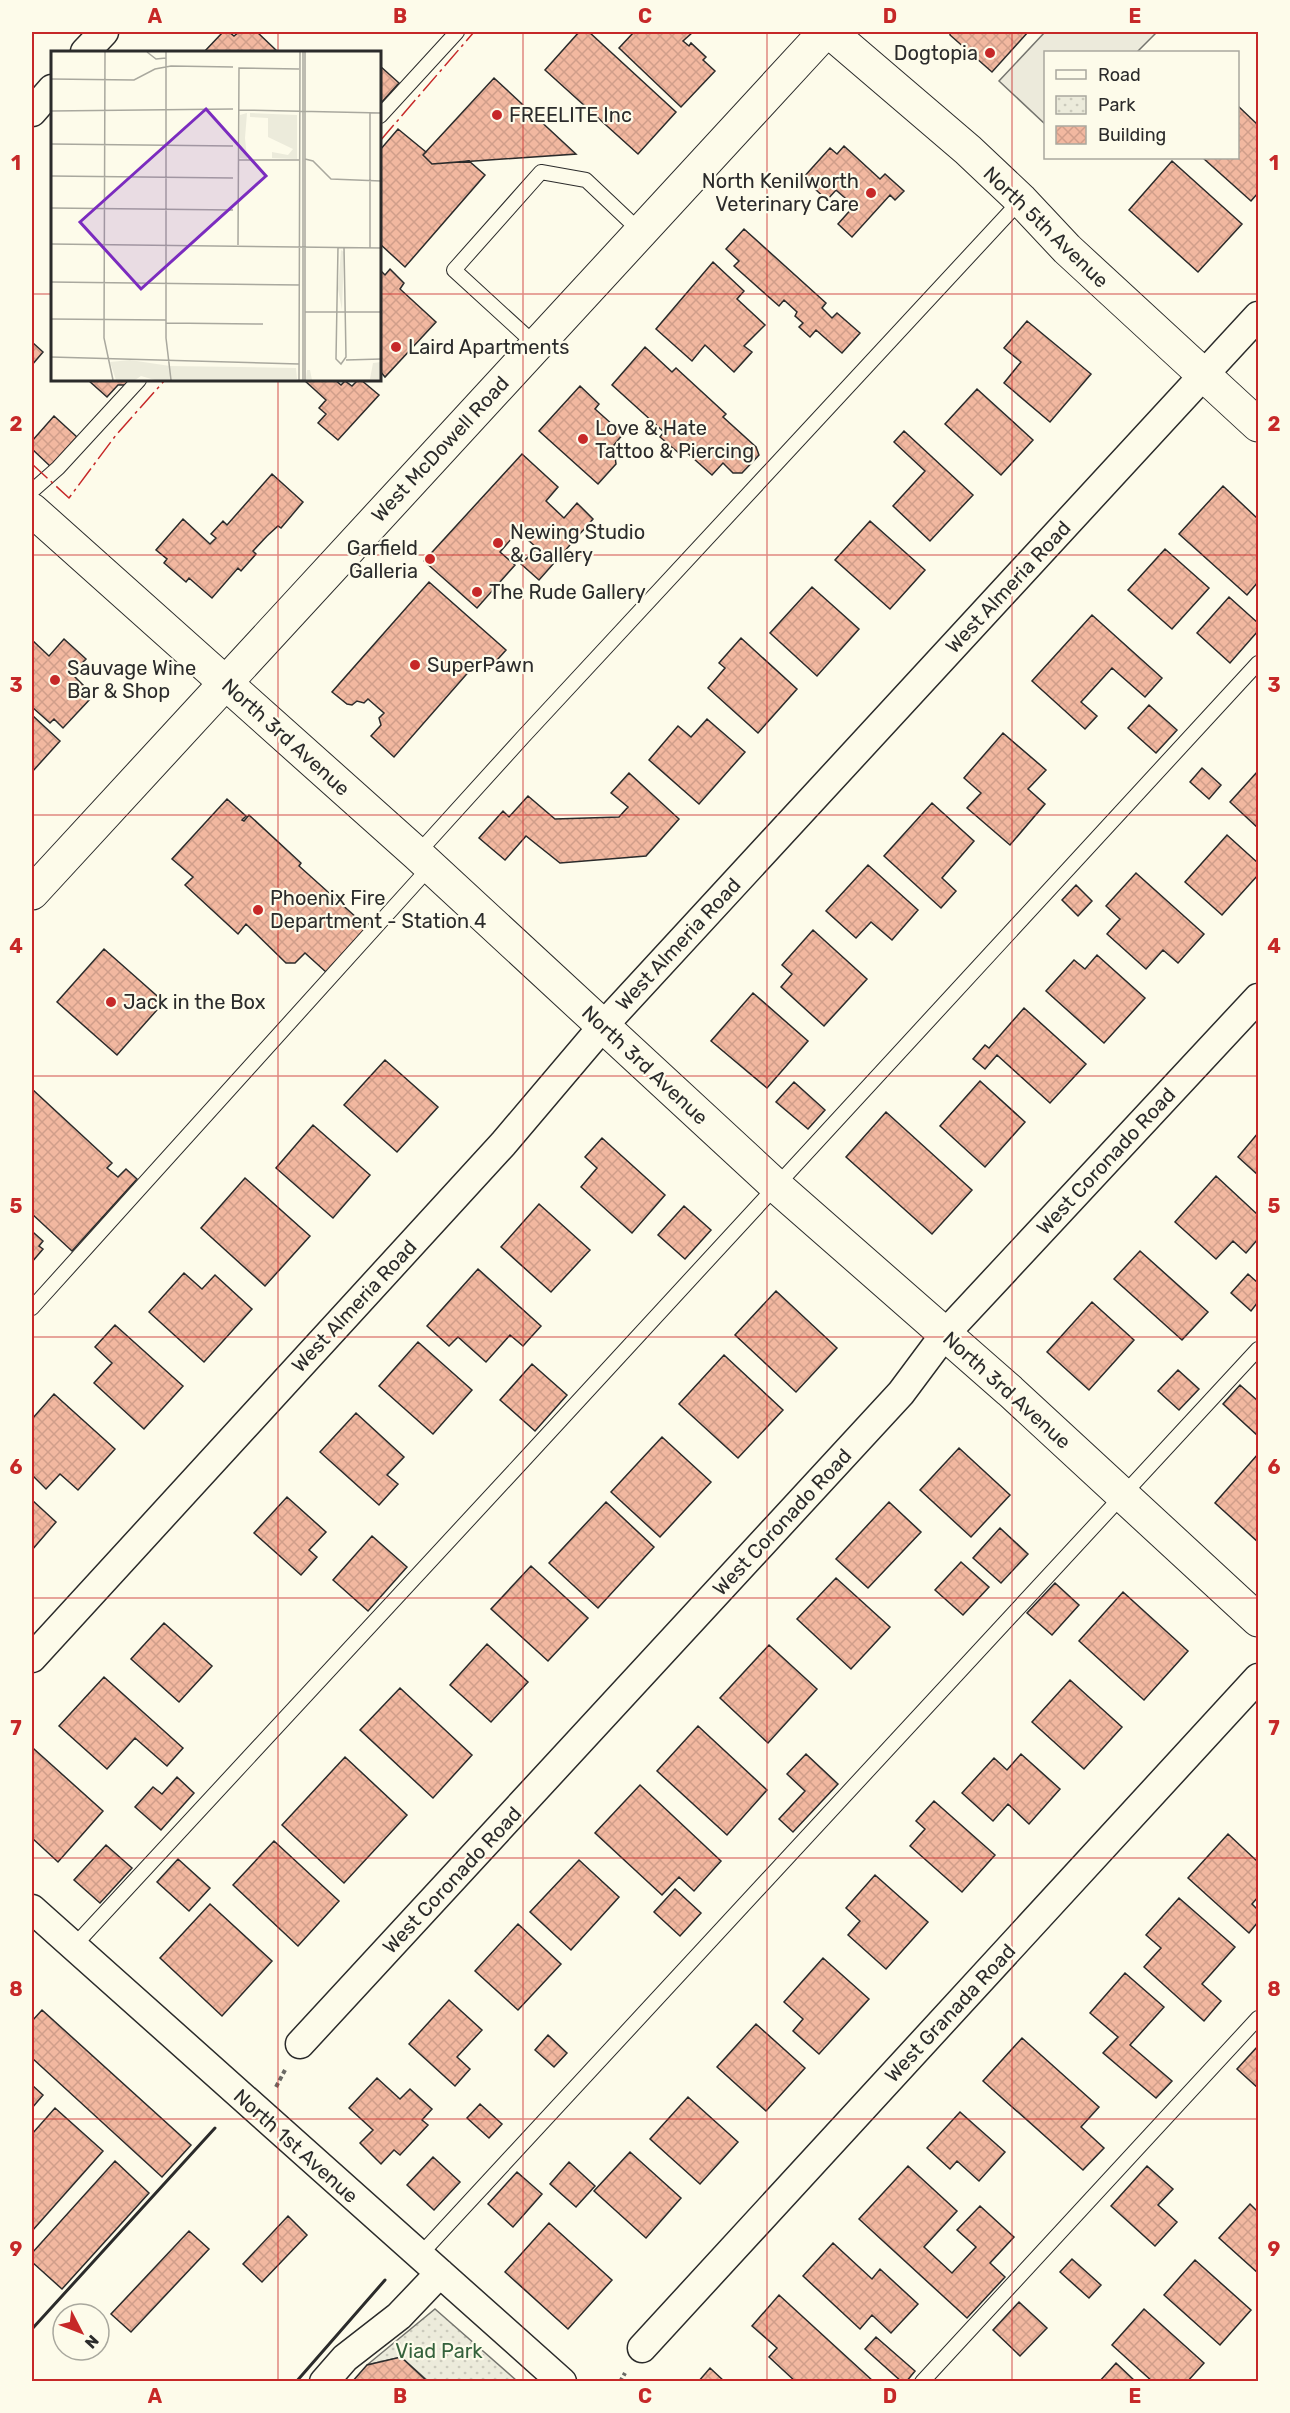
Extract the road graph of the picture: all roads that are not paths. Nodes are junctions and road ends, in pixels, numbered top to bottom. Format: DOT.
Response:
graph roads {
  1 [pos="104,32"];
  2 [pos="457,32"];
  3 [pos="825,32"];
  4 [pos="830,32"];
  5 [pos="86,51"];
  6 [pos="51,90"];
  7 [pos="32,112"];
  8 [pos="381,115"];
  9 [pos="1021,200"];
  10 [pos="640,232"];
  11 [pos="1258,316"];
  12 [pos="536,345"];
  13 [pos="1204,375"];
  14 [pos="138,381"];
  15 [pos="1258,425"];
  16 [pos="32,491"];
  17 [pos="32,510"];
  18 [pos="1258,663"];
  19 [pos="225,683"];
  20 [pos="423,860"];
  21 [pos="32,893"];
  22 [pos="1258,998"];
  23 [pos="603,1026"];
  24 [pos="775,1185"];
  25 [pos="32,1308"];
  26 [pos="945,1334"];
  27 [pos="1258,1349"];
  28 [pos="1125,1496"];
  29 [pos="1258,1620"];
  30 [pos="32,1658"];
  31 [pos="1258,1678"];
  32 [pos="32,1909"];
  33 [pos="73,1947"];
  34 [pos="1258,2018"];
  35 [pos="300,2044"];
  36 [pos="429,2265"];
  37 [pos="642,2348"];
  38 [pos="324,2382"];
  39 [pos="562,2382"];
  40 [pos="922,2382"];
  1 -- 5 [label="street"];
  2 -- 8 [label="lane"];
  3 -- 10 [label="street, West McDowell Road"];
  4 -- 9 [label="street, North 5th Avenue"];
  6 -- 7 [label="street"];
  9 -- 13 [label="street, North 5th Avenue"];
  9 -- 20 [label="lane"];
  10 -- 12 [label="street, West McDowell Road"];
  10 -- 12 [label="lane"];
  11 -- 13 [label="street, West Almeria Road"];
  12 -- 19 [label="street, West McDowell Road"];
  13 -- 15 [label="street, North 5th Avenue"];
  13 -- 23 [label="street, West Almeria Road"];
  14 -- 16 [label="lane"];
  17 -- 19 [label="street, North 3rd Avenue"];
  18 -- 24 [label="lane"];
  19 -- 20 [label="street, North 3rd Avenue"];
  19 -- 21 [label="street, West McDowell Road"];
  20 -- 23 [label="street, North 3rd Avenue"];
  20 -- 25 [label="lane"];
  22 -- 26 [label="street, West Coronado Road"];
  23 -- 24 [label="street, North 3rd Avenue"];
  23 -- 30 [label="street, West Almeria Road"];
  24 -- 26 [label="street, North 3rd Avenue"];
  24 -- 33 [label="lane"];
  26 -- 28 [label="street, North 3rd Avenue"];
  26 -- 35 [label="street, West Coronado Road"];
  27 -- 28 [label="lane"];
  28 -- 29 [label="street, North 3rd Avenue"];
  28 -- 36 [label="lane"];
  31 -- 37 [label="street, West Granada Road"];
  32 -- 33 [label="street, North 1st Avenue"];
  33 -- 36 [label="street, North 1st Avenue"];
  34 -- 40 [label="lane"];
  36 -- 38 [label="street"];
  36 -- 39 [label="street, North 1st Avenue"];
}
